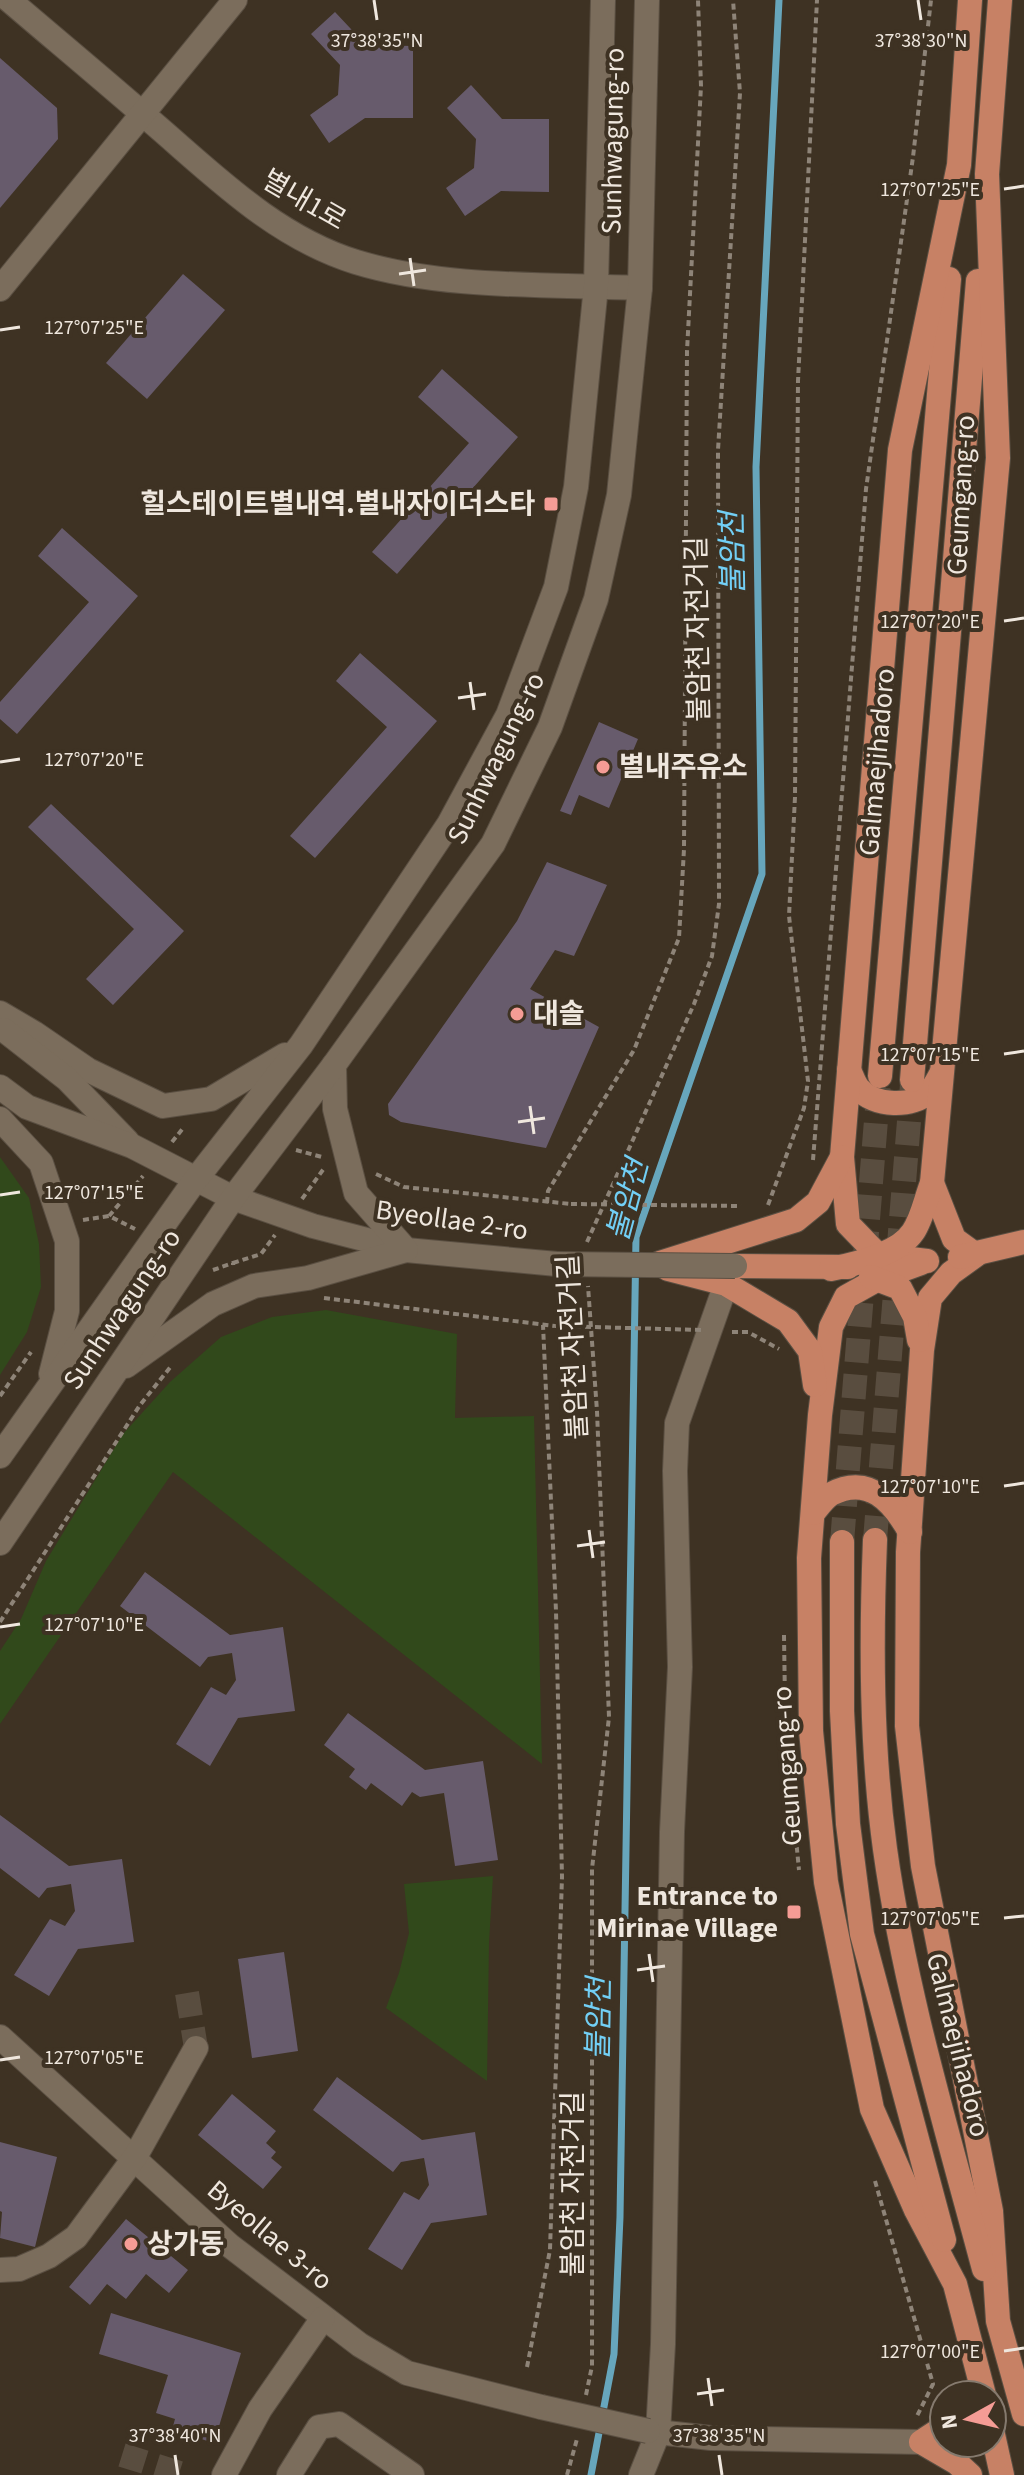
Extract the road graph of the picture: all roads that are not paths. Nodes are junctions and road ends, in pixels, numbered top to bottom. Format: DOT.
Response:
graph roads {
  1 [pos="9,0"];
  2 [pos="235,0"];
  3 [pos="603,0"];
  4 [pos="647,0"];
  5 [pos="970,0"];
  6 [pos="1000,0"];
  7 [pos="143,114"];
  8 [pos="959,165"];
  9 [pos="987,174"];
  10 [pos="596,286"];
  11 [pos="640,288"];
  12 [pos="0,289"];
  13 [pos="0,1013"];
  14 [pos="0,1027"];
  15 [pos="301,1045"];
  16 [pos="334,1065"];
  17 [pos="849,1070"];
  18 [pos="941,1074"];
  19 [pos="880,1076"];
  20 [pos="912,1080"];
  21 [pos="0,1087"];
  22 [pos="0,1119"];
  23 [pos="132,1146"];
  24 [pos="842,1157"];
  25 [pos="196,1179"];
  26 [pos="932,1183"];
  27 [pos="233,1198"];
  28 [pos="1024,1242"];
  29 [pos="406,1250"];
  30 [pos="976,1255"];
  31 [pos="927,1261"];
  32 [pos="653,1265"];
  33 [pos="879,1267"];
  34 [pos="831,1269"];
  35 [pos="730,1275"];
  36 [pos="922,1350"];
  37 [pos="112,1376"];
  38 [pos="47,1390"];
  39 [pos="820,1415"];
  40 [pos="0,1456"];
  41 [pos="813,1513"];
  42 [pos="910,1532"];
  43 [pos="875,1540"];
  44 [pos="842,1542"];
  45 [pos="0,1543"];
  46 [pos="0,2037"];
  47 [pos="196,2048"];
  48 [pos="135,2157"];
  49 [pos="0,2270"];
  50 [pos="955,2284"];
  51 [pos="323,2318"];
  52 [pos="998,2321"];
  53 [pos="969,2337"];
  54 [pos="969,2379"];
  55 [pos="980,2379"];
  56 [pos="1024,2414"];
  57 [pos="653,2432"];
  58 [pos="928,2437"];
  59 [pos="921,2442"];
  60 [pos="224,2475"];
  61 [pos="289,2475"];
  62 [pos="412,2475"];
  63 [pos="641,2475"];
  64 [pos="970,2475"];
  1 -- 7 [label="street, 별내1로"];
  2 -- 7 [label="street"];
  3 -- 10 [label="street, Sunhwagung-ro"];
  4 -- 11 [label="street, Sunhwagung-ro"];
  5 -- 8 [label="main road, Geumgang-ro"];
  6 -- 9 [label="main road, Geumgang-ro"];
  7 -- 10 [label="street, 별내1로"];
  7 -- 12 [label="street"];
  8 -- 17 [label="main road, Geumgang-ro"];
  8 -- 19 [label="main road, Galmaejihadoro"];
  9 -- 18 [label="main road, Geumgang-ro"];
  9 -- 20 [label="main road"];
  10 -- 11 [label="street, 별내1로"];
  10 -- 15 [label="street, Sunhwagung-ro"];
  11 -- 16 [label="street, Sunhwagung-ro"];
  13 -- 15 [label="street"];
  14 -- 23 [label="street, Byeollae 2-ro"];
  15 -- 25 [label="street, Sunhwagung-ro"];
  16 -- 27 [label="street, Sunhwagung-ro"];
  16 -- 29 [label="street"];
  17 -- 18 [label="main road"];
  17 -- 24 [label="main road, Geumgang-ro"];
  18 -- 26 [label="main road, Geumgang-ro"];
  21 -- 23 [label="street, Byeollae 2-ro"];
  22 -- 38 [label="street"];
  23 -- 25 [label="street, Byeollae 2-ro"];
  24 -- 32 [label="main road"];
  24 -- 33 [label="main road"];
  25 -- 27 [label="street, Byeollae 2-ro"];
  25 -- 38 [label="street, Sunhwagung-ro"];
  26 -- 30 [label="main road"];
  26 -- 33 [label="main road"];
  27 -- 29 [label="street, Byeollae 2-ro"];
  27 -- 37 [label="street, Sunhwagung-ro"];
  28 -- 30 [label="main road"];
  29 -- 32 [label="street, Byeollae 2-ro, bridge"];
  29 -- 37 [label="street"];
  30 -- 31 [label="main road"];
  30 -- 36 [label="main road"];
  31 -- 33 [label="main road"];
  31 -- 34 [label="main road"];
  32 -- 35 [label="street, Byeollae 2-ro, bridge"];
  33 -- 34 [label="main road"];
  33 -- 36 [label="main road"];
  33 -- 39 [label="main road, Geumgang-ro"];
  34 -- 35 [label="main road"];
  35 -- 39 [label="main road"];
  35 -- 57 [label="street"];
  36 -- 42 [label="main road"];
  37 -- 45 [label="street, Sunhwagung-ro"];
  38 -- 40 [label="street, Sunhwagung-ro"];
  39 -- 41 [label="main road, Geumgang-ro"];
  41 -- 42 [label="main road"];
  41 -- 50 [label="main road, Geumgang-ro"];
  42 -- 52 [label="main road"];
  43 -- 52 [label="main road, Galmaejihadoro"];
  44 -- 50 [label="main road"];
  46 -- 48 [label="street, Byeollae 3-ro"];
  47 -- 48 [label="street"];
  48 -- 49 [label="street"];
  48 -- 51 [label="street, Byeollae 3-ro"];
  50 -- 53 [label="main road, Geumgang-ro"];
  51 -- 57 [label="street, Byeollae 3-ro, bridge"];
  51 -- 60 [label="street"];
  52 -- 56 [label="main road"];
  53 -- 54 [label="main road"];
  53 -- 55 [label="main road, Geumgang-ro"];
  57 -- 59 [label="street"];
  57 -- 63 [label="street"];
  58 -- 59 [label="main road"];
  59 -- 64 [label="main road"];
  61 -- 62 [label="street"];
}
